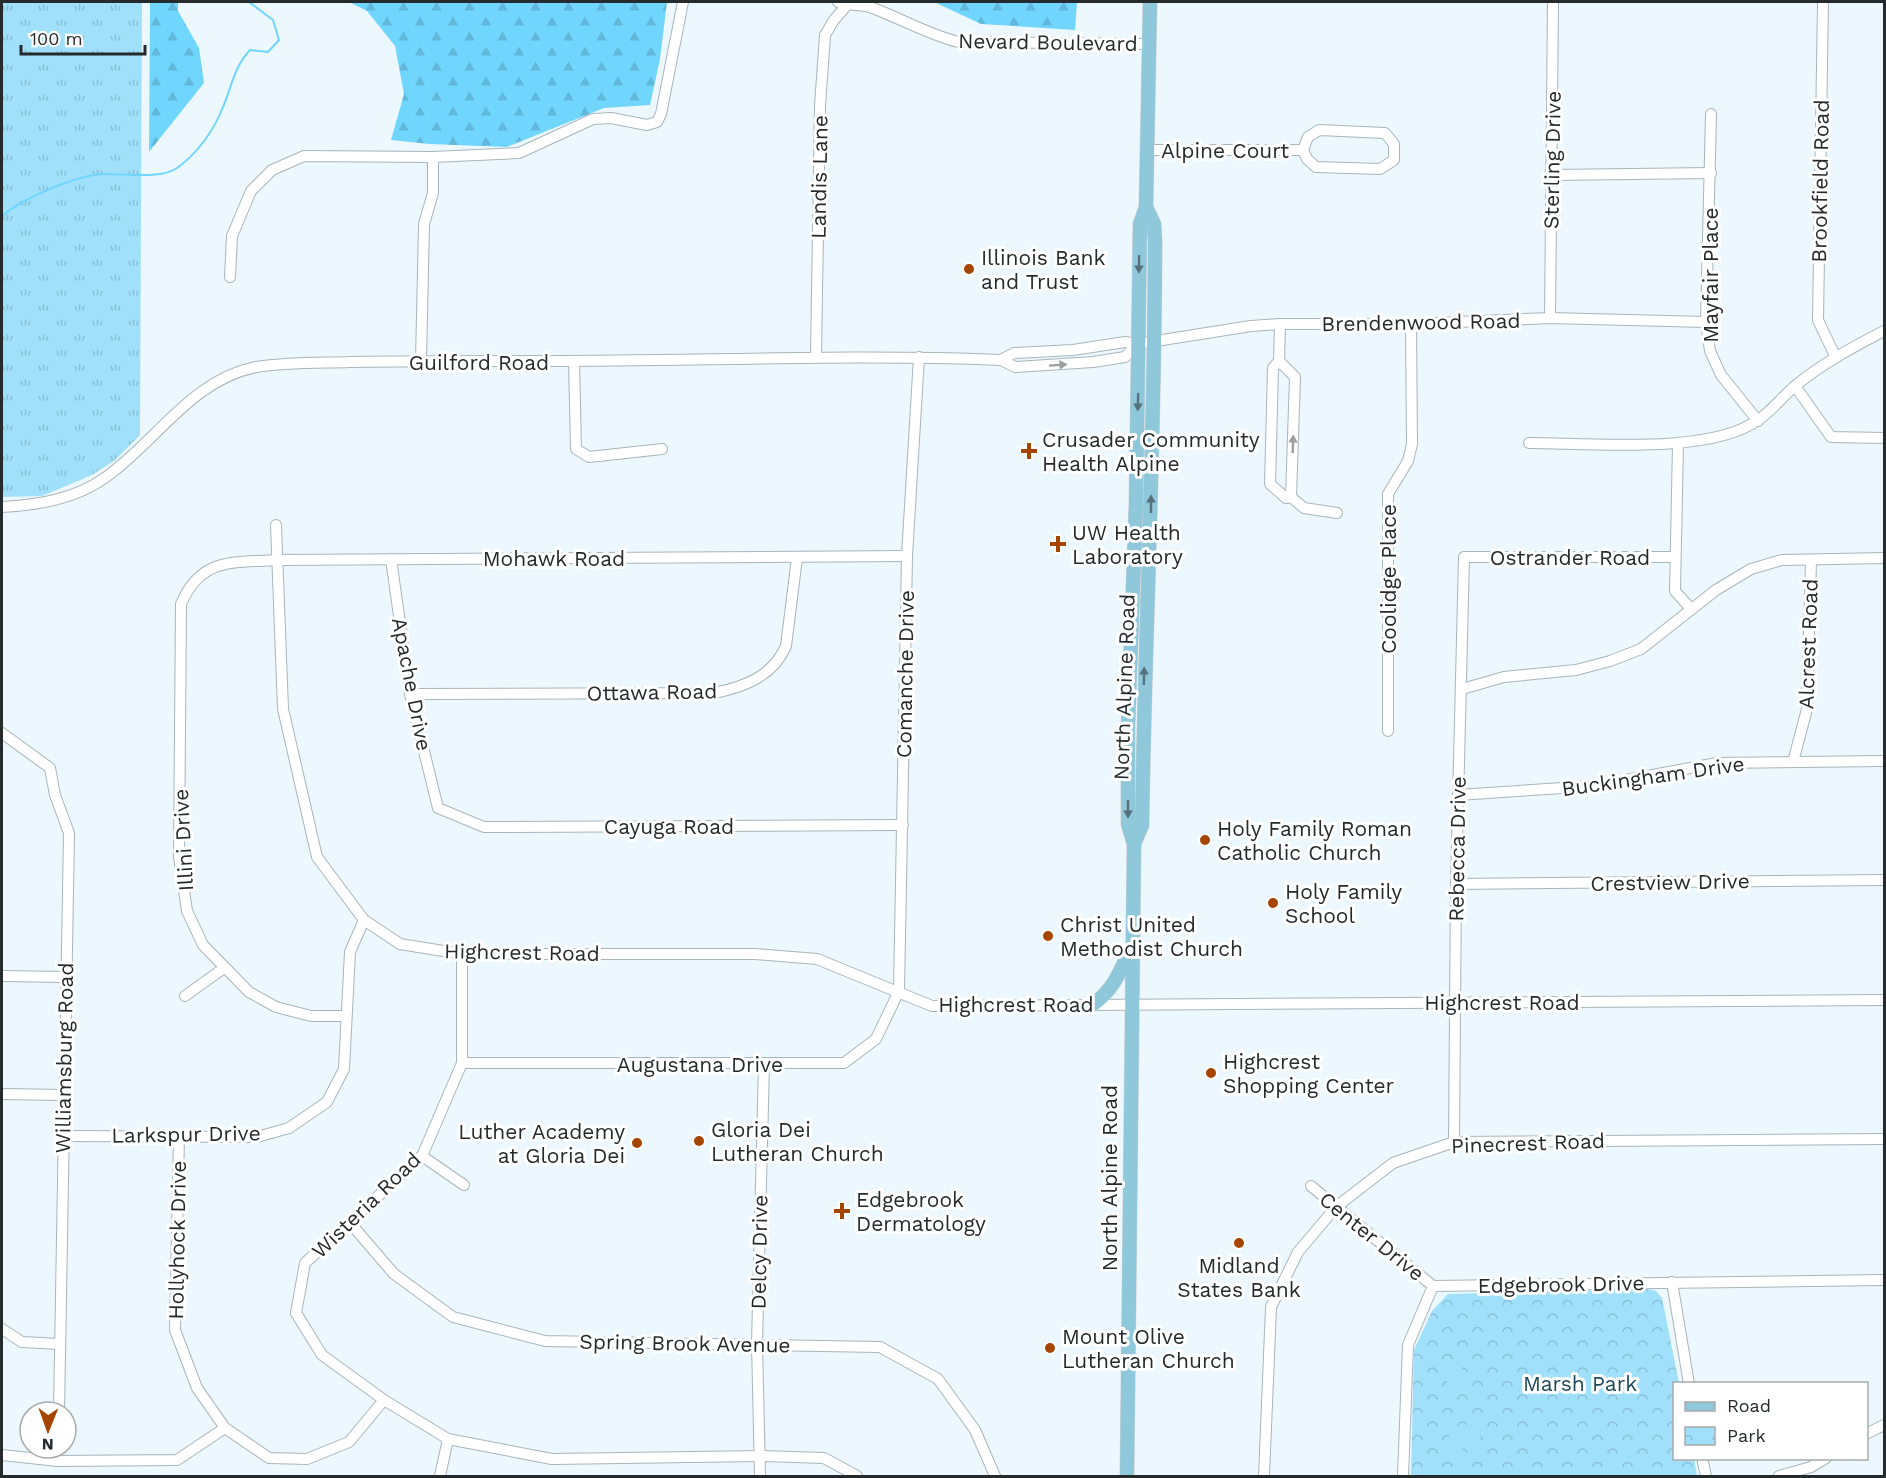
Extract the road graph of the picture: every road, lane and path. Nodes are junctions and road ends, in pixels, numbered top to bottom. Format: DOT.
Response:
graph roads {
  1 [pos="683,2"];
  2 [pos="1150,2"];
  3 [pos="1553,2"];
  4 [pos="1823,2"];
  5 [pos="843,3"];
  6 [pos="1149,44"];
  7 [pos="1711,114"];
  8 [pos="1147,150"];
  9 [pos="1303,150"];
  10 [pos="433,157"];
  11 [pos="1711,173"];
  12 [pos="1552,175"];
  13 [pos="1146,207"];
  14 [pos="230,277"];
  15 [pos="1550,318"];
  16 [pos="1706,322"];
  17 [pos="1280,324"];
  18 [pos="1411,324"];
  19 [pos="1884,331"];
  20 [pos="1154,341"];
  21 [pos="1137,344"];
  22 [pos="816,356"];
  23 [pos="1835,356"];
  24 [pos="919,357"];
  25 [pos="421,361"];
  26 [pos="574,361"];
  27 [pos="1279,361"];
  28 [pos="1795,386"];
  29 [pos="1758,421"];
  30 [pos="1884,438"];
  31 [pos="1529,443"];
  32 [pos="1678,444"];
  33 [pos="662,449"];
  34 [pos="1291,497"];
  35 [pos="2,507"];
  36 [pos="1337,513"];
  37 [pos="276,525"];
  38 [pos="907,556"];
  39 [pos="1464,557"];
  40 [pos="1675,557"];
  41 [pos="797,558"];
  42 [pos="1884,558"];
  43 [pos="391,559"];
  44 [pos="276,560"];
  45 [pos="1811,560"];
  46 [pos="204,572"];
  47 [pos="1691,609"];
  48 [pos="1462,689"];
  49 [pos="410,694"];
  50 [pos="1388,731"];
  51 [pos="2,733"];
  52 [pos="1884,761"];
  53 [pos="1793,762"];
  54 [pos="1458,795"];
  55 [pos="438,808"];
  56 [pos="903,825"];
  57 [pos="1134,844"];
  58 [pos="1884,880"];
  59 [pos="1456,884"];
  60 [pos="364,920"];
  61 [pos="1131,946"];
  62 [pos="462,954"];
  63 [pos="224,968"];
  64 [pos="2,976"];
  65 [pos="65,977"];
  66 [pos="899,991"];
  67 [pos="185,996"];
  68 [pos="1884,999"];
  69 [pos="1455,1003"];
  70 [pos="1130,1004"];
  71 [pos="1092,1005"];
  72 [pos="345,1016"];
  73 [pos="462,1063"];
  74 [pos="764,1064"];
  75 [pos="2,1094"];
  76 [pos="64,1095"];
  77 [pos="64,1136"];
  78 [pos="179,1136"];
  79 [pos="1884,1139"];
  80 [pos="1454,1142"];
  81 [pos="422,1156"];
  82 [pos="464,1185"];
  83 [pos="1311,1186"];
  84 [pos="1336,1207"];
  85 [pos="351,1224"];
  86 [pos="1884,1280"];
  87 [pos="1672,1282"];
  88 [pos="1433,1286"];
  89 [pos="2,1329"];
  90 [pos="758,1343"];
  91 [pos="60,1344"];
  92 [pos="1689,1382"];
  93 [pos="59,1400"];
  94 [pos="384,1400"];
  95 [pos="1884,1425"];
  96 [pos="225,1428"];
  97 [pos="1868,1433"];
  98 [pos="448,1440"];
  99 [pos="2,1455"];
  100 [pos="761,1456"];
  101 [pos="1702,1460"];
  102 [pos="1823,1460"];
  103 [pos="58,1461"];
  104 [pos="440,1476"];
  105 [pos="760,1476"];
  106 [pos="857,1476"];
  107 [pos="994,1476"];
  108 [pos="1127,1476"];
  109 [pos="1264,1476"];
  110 [pos="1403,1476"];
  111 [pos="1706,1476"];
  112 [pos="1779,1476"];
  1 -- 10 [label="street"];
  2 -- 6 [label="main road, North Alpine Road"];
  3 -- 12 [label="street, Sterling Drive"];
  4 -- 23 [label="street, Brookfield Road"];
  5 -- 6 [label="street, Nevard Boulevard"];
  5 -- 22 [label="street, Landis Lane"];
  6 -- 8 [label="main road, North Alpine Road"];
  7 -- 11 [label="street, Mayfair Place"];
  8 -- 9 [label="street, Alpine Court"];
  8 -- 13 [label="main road, North Alpine Road"];
  9 -- 9 [label="street, Alpine Court"];
  10 -- 14 [label="street"];
  10 -- 25 [label="street"];
  11 -- 12 [label="street"];
  11 -- 16 [label="street, Mayfair Place"];
  12 -- 15 [label="street, Sterling Drive"];
  13 -- 20 [label="main road, North Alpine Road"];
  13 -- 21 [label="main road, North Alpine Road, one-way"];
  15 -- 16 [label="street, Brendenwood Road"];
  15 -- 18 [label="street, Brendenwood Road"];
  16 -- 29 [label="street, Mayfair Place"];
  17 -- 18 [label="street, Brendenwood Road"];
  17 -- 20 [label="street, Brendenwood Road"];
  17 -- 27 [label="street"];
  18 -- 50 [label="street, Coolidge Place"];
  19 -- 23 [label="street"];
  20 -- 21 [label="street, Brendenwood Road"];
  57 -- 20 [label="main road, North Alpine Road, one-way"];
  21 -- 24 [label="street, Guilford Road"];
  21 -- 57 [label="main road, North Alpine Road, one-way"];
  22 -- 24 [label="street, Guilford Road"];
  22 -- 26 [label="street, Guilford Road"];
  23 -- 28 [label="street"];
  24 -- 38 [label="street, Comanche Drive"];
  25 -- 26 [label="street, Guilford Road"];
  25 -- 35 [label="street, Guilford Road"];
  26 -- 33 [label="street"];
  34 -- 27 [label="street, one-way"];
  27 -- 34 [label="street"];
  28 -- 29 [label="street"];
  28 -- 30 [label="street"];
  29 -- 32 [label="street"];
  31 -- 32 [label="street"];
  32 -- 40 [label="street"];
  34 -- 36 [label="street"];
  37 -- 44 [label="street, Highcrest Road"];
  38 -- 41 [label="street, Mohawk Road"];
  38 -- 56 [label="street, Comanche Drive"];
  39 -- 40 [label="street, Ostrander Road"];
  39 -- 48 [label="street, Rebecca Drive"];
  40 -- 47 [label="street"];
  41 -- 43 [label="street, Mohawk Road"];
  41 -- 49 [label="street, Ottawa Road"];
  42 -- 45 [label="street"];
  43 -- 44 [label="street, Mohawk Road"];
  43 -- 49 [label="street, Apache Drive"];
  44 -- 46 [label="street, Mohawk Road"];
  44 -- 60 [label="street, Highcrest Road"];
  45 -- 47 [label="street"];
  45 -- 53 [label="street, Alcrest Road"];
  46 -- 63 [label="street, Illini Drive"];
  47 -- 48 [label="street"];
  48 -- 54 [label="street, Rebecca Drive"];
  49 -- 55 [label="street, Apache Drive"];
  51 -- 65 [label="street, Williamsburg Road"];
  52 -- 53 [label="street, Buckingham Drive"];
  53 -- 54 [label="street, Buckingham Drive"];
  54 -- 59 [label="street, Rebecca Drive"];
  55 -- 56 [label="street, Cayuga Road"];
  56 -- 66 [label="street, Comanche Drive"];
  57 -- 61 [label="main road, North Alpine Road"];
  58 -- 59 [label="street, Crestview Drive"];
  59 -- 69 [label="street, Rebecca Drive"];
  60 -- 62 [label="street, Highcrest Road"];
  60 -- 72 [label="street, Larkspur Drive"];
  61 -- 70 [label="main road, North Alpine Road"];
  61 -- 71 [label="main road"];
  62 -- 66 [label="street, Highcrest Road"];
  62 -- 73 [label="street, Wisteria Road"];
  63 -- 67 [label="street"];
  63 -- 72 [label="street, Illini Drive"];
  64 -- 65 [label="street"];
  65 -- 76 [label="street, Williamsburg Road"];
  66 -- 71 [label="street, Highcrest Road"];
  66 -- 74 [label="street, Augustana Drive"];
  68 -- 69 [label="street, Highcrest Road"];
  69 -- 70 [label="street, Highcrest Road"];
  69 -- 80 [label="street, Rebecca Drive"];
  70 -- 71 [label="street, Highcrest Road"];
  70 -- 108 [label="main road, North Alpine Road"];
  72 -- 78 [label="street, Larkspur Drive"];
  73 -- 74 [label="street, Augustana Drive"];
  73 -- 81 [label="street, Wisteria Road"];
  74 -- 90 [label="street, Delcy Drive"];
  75 -- 76 [label="street"];
  76 -- 77 [label="street, Williamsburg Road"];
  77 -- 78 [label="street, Larkspur Drive"];
  77 -- 91 [label="street, Williamsburg Road"];
  78 -- 96 [label="street, Hollyhock Drive"];
  79 -- 80 [label="street, Pinecrest Road"];
  80 -- 84 [label="street, Pinecrest Road"];
  81 -- 82 [label="street"];
  81 -- 85 [label="street, Wisteria Road"];
  83 -- 84 [label="street, Center Drive"];
  84 -- 88 [label="street, Center Drive"];
  84 -- 109 [label="street, Pinecrest Road"];
  85 -- 90 [label="street, Spring Brook Avenue"];
  85 -- 94 [label="street, Wisteria Road"];
  86 -- 87 [label="street, Edgebrook Drive"];
  87 -- 88 [label="street, Edgebrook Drive"];
  87 -- 92 [label="street"];
  88 -- 110 [label="street"];
  89 -- 91 [label="street"];
  90 -- 100 [label="street, Delcy Drive"];
  90 -- 107 [label="street, Spring Brook Avenue"];
  91 -- 93 [label="street, Williamsburg Road"];
  94 -- 96 [label="street, Hollyhock Drive"];
  94 -- 98 [label="street, Wisteria Road"];
  95 -- 97 [label="street"];
  96 -- 103 [label="street"];
  98 -- 100 [label="street, Wisteria Road"];
  98 -- 104 [label="street"];
  99 -- 103 [label="street"];
  100 -- 105 [label="street, Delcy Drive"];
  100 -- 106 [label="street, Wisteria Road"];
  101 -- 111 [label="street"];
  102 -- 112 [label="street"];
}
